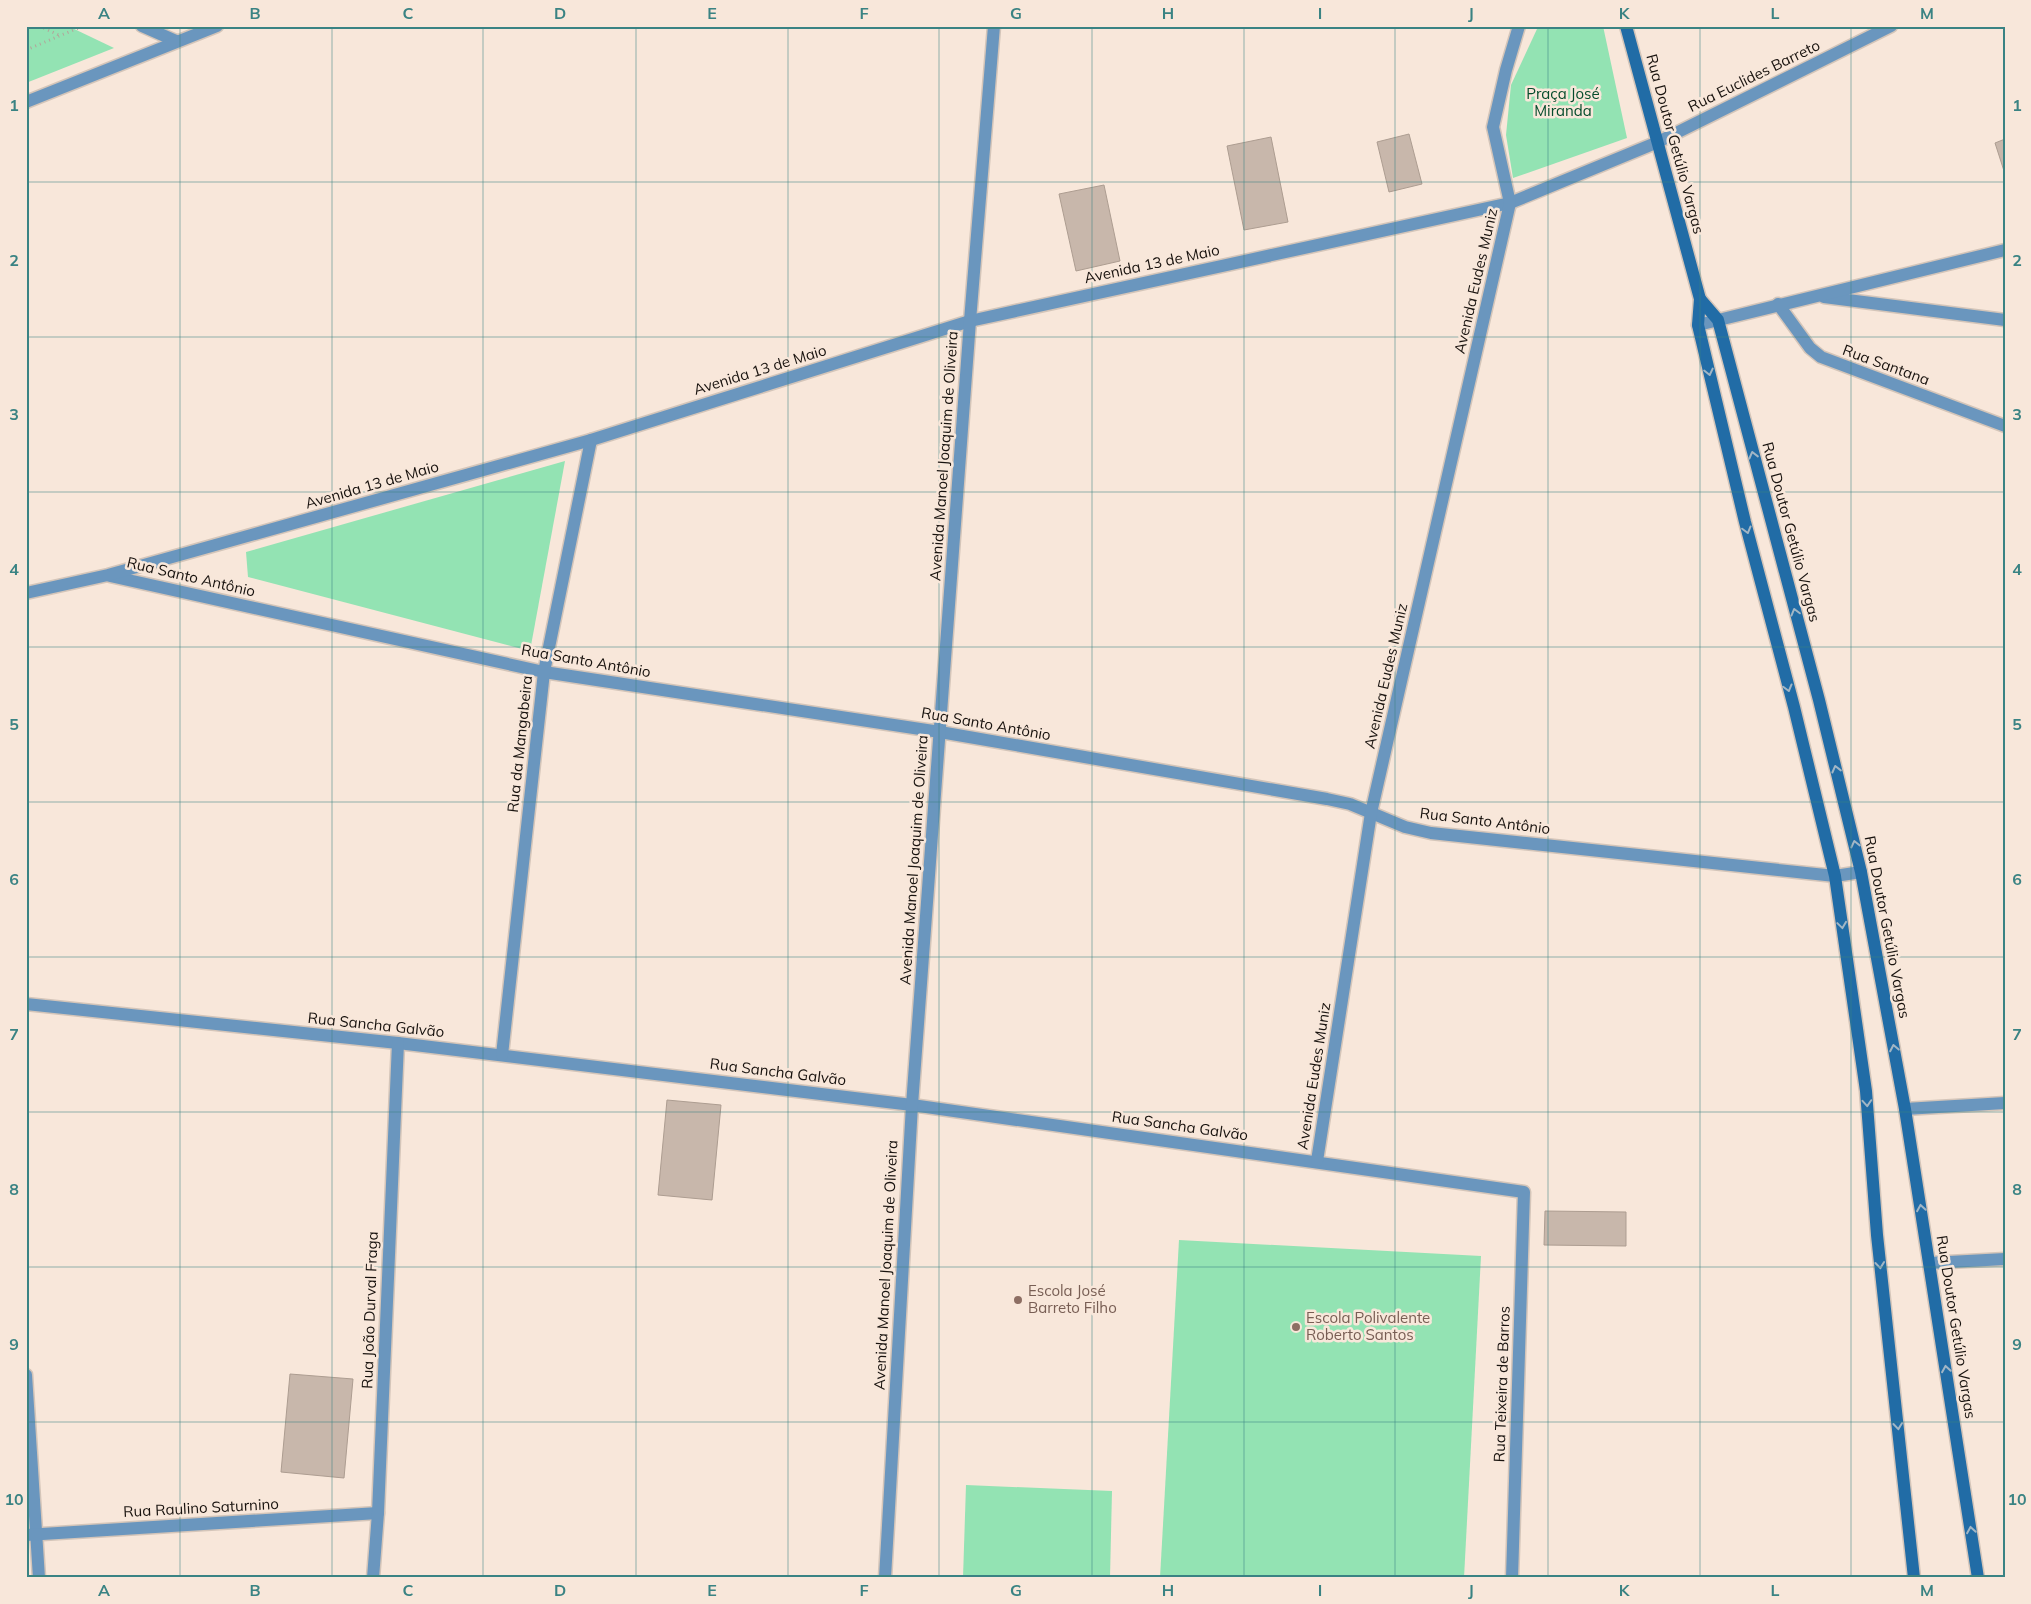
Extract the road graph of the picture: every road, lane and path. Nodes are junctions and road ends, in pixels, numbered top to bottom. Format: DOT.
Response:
graph roads {
  1 [pos="39,26"];
  2 [pos="83,26"];
  3 [pos="142,26"];
  4 [pos="217,26"];
  5 [pos="994,26"];
  6 [pos="1519,26"];
  7 [pos="1626,26"];
  8 [pos="1891,26"];
  9 [pos="60,36"];
  10 [pos="176,41"];
  11 [pos="26,50"];
  12 [pos="26,102"];
  13 [pos="1658,142"];
  14 [pos="1510,203"];
  15 [pos="2005,250"];
  16 [pos="1815,296"];
  17 [pos="1700,299"];
  18 [pos="1778,304"];
  19 [pos="1718,320"];
  20 [pos="2005,320"];
  21 [pos="970,321"];
  22 [pos="1698,325"];
  23 [pos="2005,426"];
  24 [pos="591,440"];
  25 [pos="108,575"];
  26 [pos="26,593"];
  27 [pos="544,672"];
  28 [pos="940,732"];
  29 [pos="1371,814"];
  30 [pos="1861,872"];
  31 [pos="1835,876"];
  32 [pos="26,1004"];
  33 [pos="398,1043"];
  34 [pos="502,1055"];
  35 [pos="2005,1103"];
  36 [pos="912,1105"];
  37 [pos="1905,1109"];
  38 [pos="1317,1161"];
  39 [pos="1524,1192"];
  40 [pos="2005,1259"];
  41 [pos="1930,1263"];
  42 [pos="26,1374"];
  43 [pos="378,1513"];
  44 [pos="32,1534"];
  45 [pos="39,1578"];
  46 [pos="373,1578"];
  47 [pos="885,1578"];
  48 [pos="1512,1578"];
  49 [pos="1914,1578"];
  50 [pos="1978,1578"];
  1 -- 9 [label="path"];
  2 -- 9 [label="path"];
  3 -- 10 [label="street"];
  4 -- 10 [label="street"];
  5 -- 21 [label="street, Avenida Manoel Joaquim de Oliveira"];
  6 -- 14 [label="street"];
  7 -- 13 [label="main road, Rua Doutor Getúlio Vargas"];
  8 -- 13 [label="street, Rua Euclides Barreto"];
  9 -- 11 [label="path"];
  10 -- 12 [label="street"];
  13 -- 14 [label="street"];
  13 -- 17 [label="main road, Rua Doutor Getúlio Vargas"];
  14 -- 21 [label="street, Avenida 13 de Maio"];
  14 -- 29 [label="street, Avenida Eudes Muniz"];
  15 -- 16 [label="street"];
  16 -- 18 [label="street"];
  16 -- 20 [label="street"];
  17 -- 19 [label="main road, Rua Doutor Getúlio Vargas"];
  17 -- 22 [label="main road, Rua Doutor Getúlio Vargas"];
  18 -- 19 [label="street"];
  18 -- 23 [label="street, Rua Santana"];
  19 -- 22 [label="street"];
  30 -- 19 [label="main road, Rua Doutor Getúlio Vargas, one-way"];
  21 -- 24 [label="street, Avenida 13 de Maio"];
  21 -- 28 [label="street, Avenida Manoel Joaquim de Oliveira"];
  22 -- 31 [label="main road, Rua Doutor Getúlio Vargas, one-way"];
  24 -- 25 [label="street, Avenida 13 de Maio"];
  24 -- 27 [label="street, Rua da Mangabeira"];
  25 -- 26 [label="street, Avenida 13 de Maio"];
  25 -- 27 [label="street, Rua Santo Antônio"];
  27 -- 28 [label="street, Rua Santo Antônio"];
  27 -- 34 [label="street, Rua da Mangabeira"];
  28 -- 29 [label="street, Rua Santo Antônio"];
  28 -- 36 [label="street, Avenida Manoel Joaquim de Oliveira"];
  29 -- 31 [label="street, Rua Santo Antônio"];
  29 -- 38 [label="street, Avenida Eudes Muniz"];
  30 -- 31 [label="street, Rua Santo Antônio"];
  37 -- 30 [label="main road, Rua Doutor Getúlio Vargas, one-way"];
  31 -- 49 [label="main road, Rua Doutor Getúlio Vargas, one-way"];
  32 -- 33 [label="street, Rua Sancha Galvão"];
  33 -- 34 [label="street, Rua Sancha Galvão"];
  33 -- 43 [label="street, Rua João Durval Fraga"];
  34 -- 36 [label="street, Rua Sancha Galvão"];
  35 -- 37 [label="street"];
  36 -- 38 [label="street, Rua Sancha Galvão"];
  36 -- 47 [label="street, Avenida Manoel Joaquim de Oliveira"];
  41 -- 37 [label="main road, Rua Doutor Getúlio Vargas, one-way"];
  38 -- 39 [label="street, Rua Sancha Galvão"];
  39 -- 48 [label="street, Rua Teixeira de Barros"];
  40 -- 41 [label="street"];
  50 -- 41 [label="main road, Rua Doutor Getúlio Vargas, one-way"];
  42 -- 44 [label="street"];
  43 -- 44 [label="street, Rua Raulino Saturnino"];
  43 -- 46 [label="street, Rua João Durval Fraga"];
  44 -- 45 [label="street"];
}
